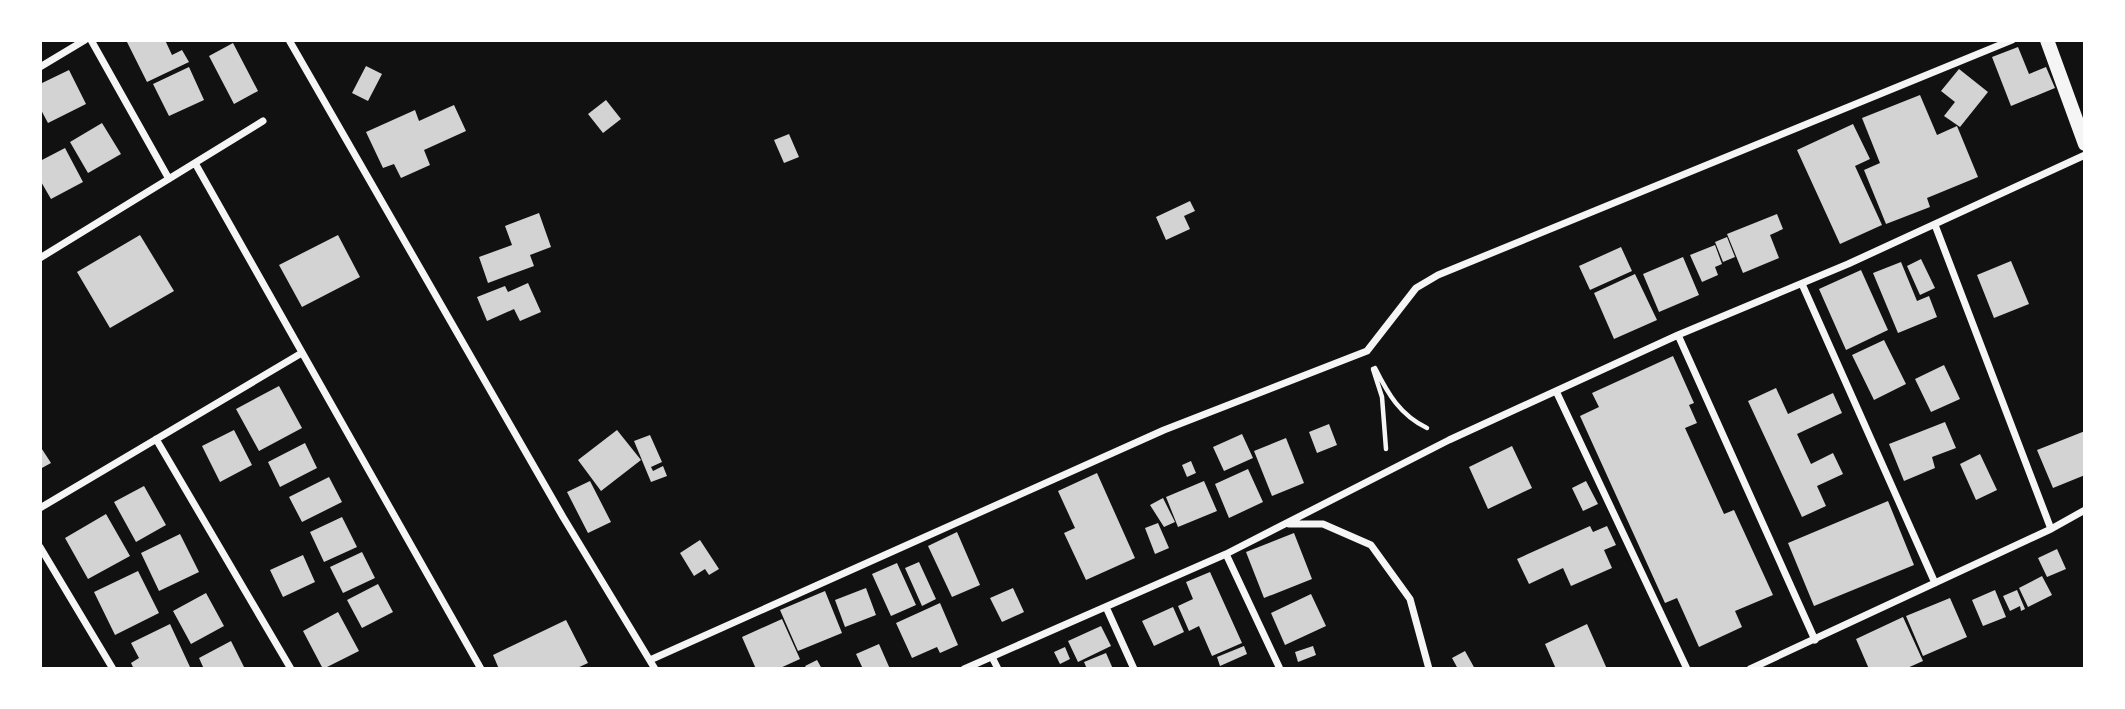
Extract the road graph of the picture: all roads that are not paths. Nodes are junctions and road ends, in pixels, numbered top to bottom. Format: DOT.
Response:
graph roads {
  1 [pos="85,40"];
  2 [pos="91,40"];
  3 [pos="289,40"];
  4 [pos="2012,40"];
  5 [pos="2047,40"];
  6 [pos="40,67"];
  7 [pos="262,121"];
  8 [pos="2085,144"];
  9 [pos="2085,155"];
  10 [pos="195,163"];
  11 [pos="169,179"];
  12 [pos="1935,225"];
  13 [pos="40,258"];
  14 [pos="1802,284"];
  15 [pos="1678,335"];
  16 [pos="300,354"];
  17 [pos="1556,391"];
  18 [pos="156,439"];
  19 [pos="40,508"];
  20 [pos="2085,510"];
  21 [pos="1285,524"];
  22 [pos="2051,529"];
  23 [pos="40,547"];
  24 [pos="1226,554"];
  25 [pos="1935,583"];
  26 [pos="1106,607"];
  27 [pos="1815,640"];
  28 [pos="992,657"];
  29 [pos="650,660"];
  30 [pos="113,669"];
  31 [pos="291,669"];
  32 [pos="481,669"];
  33 [pos="655,669"];
  34 [pos="964,669"];
  35 [pos="998,669"];
  36 [pos="1134,669"];
  37 [pos="1280,669"];
  38 [pos="1429,669"];
  39 [pos="1686,669"];
  40 [pos="1750,669"];
  1 -- 6 [label="street"];
  2 -- 11 [label="street"];
  3 -- 29 [label="street"];
  4 -- 29 [label="street"];
  5 -- 8 [label="main road"];
  7 -- 10 [label="street"];
  9 -- 12 [label="street"];
  10 -- 11 [label="street"];
  10 -- 16 [label="street"];
  11 -- 13 [label="street"];
  12 -- 14 [label="street"];
  12 -- 22 [label="street"];
  14 -- 15 [label="street"];
  14 -- 25 [label="street"];
  15 -- 17 [label="street"];
  15 -- 27 [label="street"];
  16 -- 18 [label="street"];
  16 -- 32 [label="street"];
  17 -- 21 [label="street"];
  17 -- 39 [label="street"];
  18 -- 19 [label="street"];
  18 -- 31 [label="street"];
  20 -- 22 [label="street"];
  21 -- 24 [label="street"];
  21 -- 38 [label="street"];
  22 -- 25 [label="street"];
  23 -- 30 [label="street"];
  24 -- 26 [label="street"];
  24 -- 37 [label="street"];
  25 -- 27 [label="street"];
  26 -- 28 [label="street"];
  26 -- 36 [label="street"];
  27 -- 40 [label="street"];
  28 -- 34 [label="street"];
  28 -- 35 [label="street"];
  29 -- 33 [label="street"];
}
